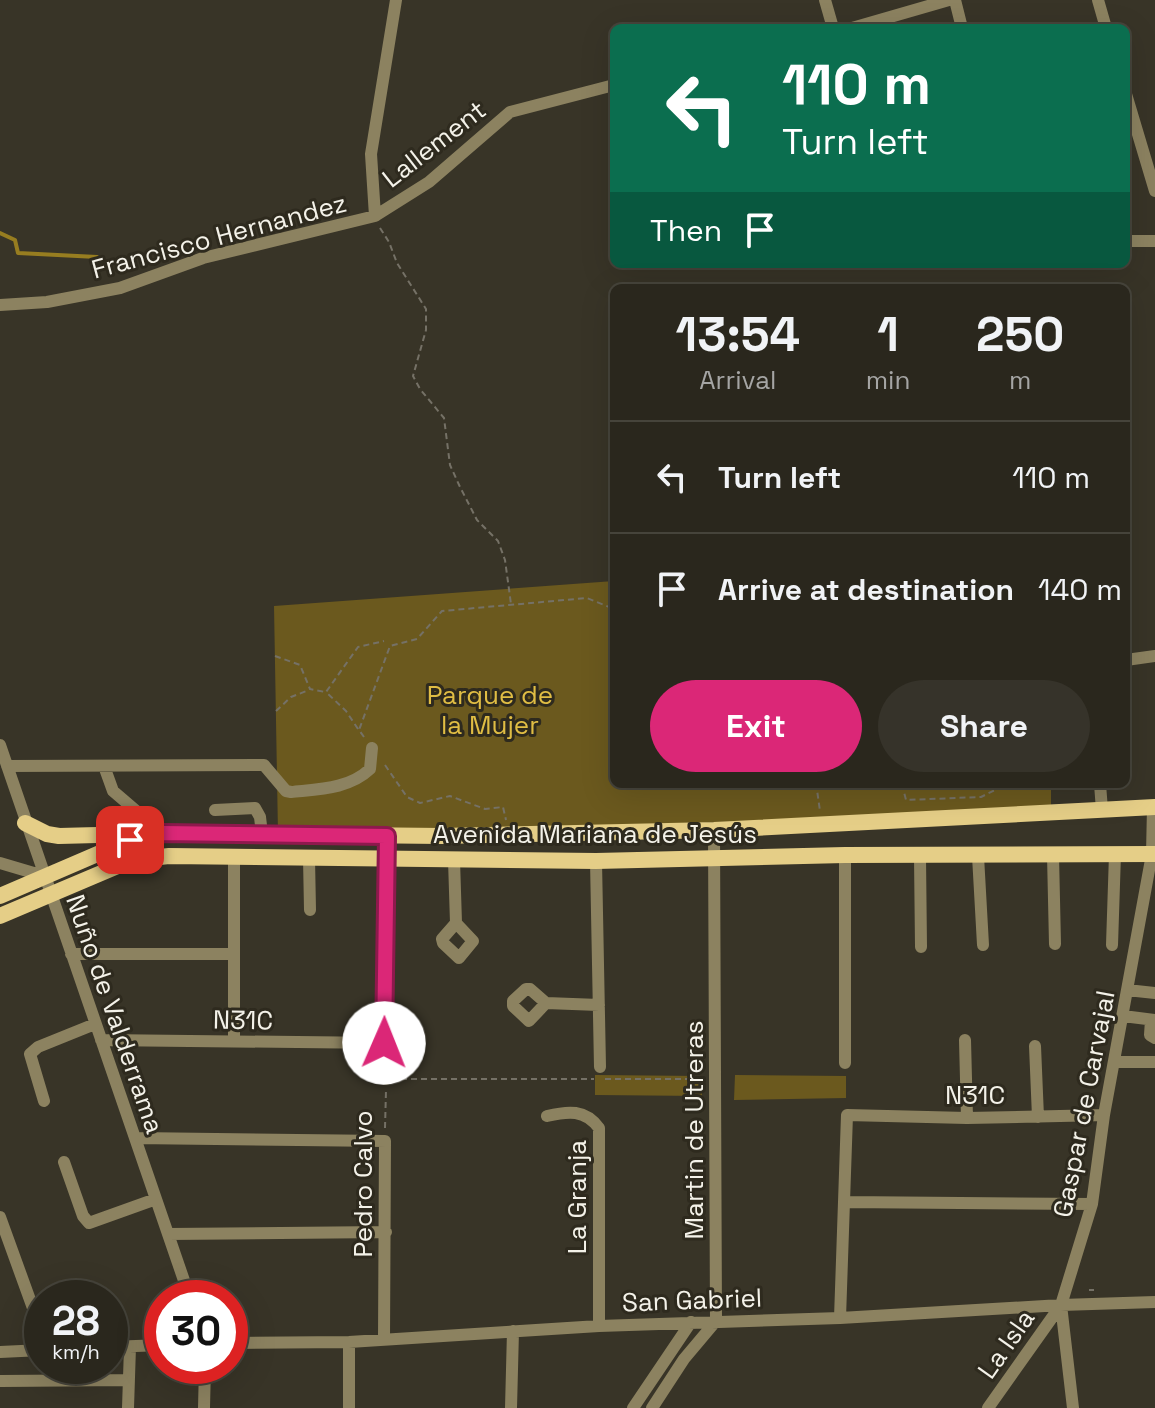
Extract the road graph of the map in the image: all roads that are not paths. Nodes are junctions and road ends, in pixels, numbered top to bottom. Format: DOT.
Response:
graph roads {
  1 [pos="396,0"];
  2 [pos="825,0"];
  3 [pos="949,0"];
  4 [pos="955,0"];
  5 [pos="1098,0"];
  6 [pos="832,24"];
  7 [pos="866,24"];
  8 [pos="961,24"];
  9 [pos="1105,24"];
  10 [pos="610,86"];
  11 [pos="1130,107"];
  12 [pos="1155,191"];
  13 [pos="375,216"];
  14 [pos="1130,241"];
  15 [pos="1155,241"];
  16 [pos="0,305"];
  17 [pos="1155,656"];
  18 [pos="1130,659"];
  19 [pos="0,745"];
  20 [pos="372,748"];
  21 [pos="7,766"];
  22 [pos="104,766"];
  23 [pos="1100,788"];
  24 [pos="1154,807"];
  25 [pos="215,810"];
  26 [pos="1102,810"];
  27 [pos="25,823"];
  28 [pos="714,830"];
  29 [pos="162,833"];
  30 [pos="262,834"];
  31 [pos="387,836"];
  32 [pos="442,836"];
  33 [pos="1115,854"];
  34 [pos="1153,854"];
  35 [pos="845,855"];
  36 [pos="1053,855"];
  37 [pos="234,856"];
  38 [pos="978,856"];
  39 [pos="920,857"];
  40 [pos="309,858"];
  41 [pos="714,858"];
  42 [pos="386,859"];
  43 [pos="448,860"];
  44 [pos="596,861"];
  45 [pos="0,863"];
  46 [pos="44,876"];
  47 [pos="50,895"];
  48 [pos="0,896"];
  49 [pos="310,910"];
  50 [pos="0,916"];
  51 [pos="456,923"];
  52 [pos="1055,944"];
  53 [pos="983,945"];
  54 [pos="1112,945"];
  55 [pos="921,947"];
  56 [pos="71,954"];
  57 [pos="234,954"];
  58 [pos="1127,990"];
  59 [pos="1155,993"];
  60 [pos="546,1003"];
  61 [pos="599,1005"];
  62 [pos="1123,1016"];
  63 [pos="1153,1020"];
  64 [pos="95,1024"];
  65 [pos="1155,1038"];
  66 [pos="101,1040"];
  67 [pos="965,1040"];
  68 [pos="234,1041"];
  69 [pos="384,1043"];
  70 [pos="1035,1046"];
  71 [pos="1115,1062"];
  72 [pos="1155,1062"];
  73 [pos="845,1063"];
  74 [pos="600,1067"];
  75 [pos="386,1079"];
  76 [pos="44,1101"];
  77 [pos="1104,1115"];
  78 [pos="547,1116"];
  79 [pos="1038,1117"];
  80 [pos="967,1118"];
  81 [pos="135,1138"];
  82 [pos="64,1162"];
  83 [pos="156,1199"];
  84 [pos="845,1202"];
  85 [pos="1092,1204"];
  86 [pos="0,1217"];
  87 [pos="386,1232"];
  88 [pos="168,1234"];
  89 [pos="184,1280"];
  90 [pos="24,1283"];
  91 [pos="1155,1302"];
  92 [pos="1061,1305"];
  93 [pos="840,1318"];
  94 [pos="716,1321"];
  95 [pos="691,1322"];
  96 [pos="599,1326"];
  97 [pos="513,1331"];
  98 [pos="384,1340"];
  99 [pos="349,1342"];
  100 [pos="248,1343"];
  101 [pos="144,1346"];
  102 [pos="130,1347"];
  103 [pos="24,1351"];
  104 [pos="0,1352"];
  105 [pos="129,1380"];
  106 [pos="0,1381"];
  107 [pos="205,1384"];
  108 [pos="128,1408"];
  109 [pos="204,1408"];
  110 [pos="349,1408"];
  111 [pos="511,1408"];
  112 [pos="633,1408"];
  113 [pos="652,1408"];
  114 [pos="988,1408"];
  115 [pos="1073,1408"];
  1 -- 13 [label="street, Francisco Hernandez"];
  2 -- 6 [label="street"];
  3 -- 7 [label="street"];
  4 -- 8 [label="street"];
  5 -- 9 [label="street"];
  10 -- 13 [label="street, Lallement"];
  11 -- 12 [label="street"];
  13 -- 16 [label="street, Francisco Hernandez"];
  14 -- 15 [label="street"];
  17 -- 18 [label="street"];
  19 -- 21 [label="street, Nuño de Valderrama"];
  20 -- 22 [label="street"];
  21 -- 22 [label="street"];
  21 -- 27 [label="street, Nuño de Valderrama"];
  22 -- 29 [label="street"];
  23 -- 26 [label="street"];
  24 -- 26 [label="main road, Avenida Mariana de Jesús"];
  24 -- 34 [label="street, Gaspar de Carvajal"];
  25 -- 30 [label="street"];
  26 -- 28 [label="main road, Avenida Mariana de Jesús"];
  27 -- 29 [label="main road"];
  27 -- 46 [label="street, Nuño de Valderrama"];
  28 -- 32 [label="main road, Avenida Mariana de Jesús"];
  28 -- 41 [label="street, Martin de Utreras"];
  29 -- 30 [label="main road, Avenida Mariana de Jesús"];
  29 -- 46 [label="main road, Avenida Mariana de Jesús"];
  30 -- 31 [label="main road, Avenida Mariana de Jesús"];
  31 -- 32 [label="main road, Avenida Mariana de Jesús"];
  31 -- 42 [label="street, Pedro Calvo"];
  32 -- 43 [label="main road"];
  33 -- 34 [label="main road, Avenida Mariana de Jesús"];
  33 -- 36 [label="main road, Avenida Mariana de Jesús"];
  33 -- 54 [label="street"];
  34 -- 58 [label="street, Gaspar de Carvajal"];
  35 -- 39 [label="main road, Avenida Mariana de Jesús"];
  35 -- 41 [label="main road, Avenida Mariana de Jesús"];
  35 -- 73 [label="street"];
  36 -- 38 [label="main road, Avenida Mariana de Jesús"];
  36 -- 52 [label="street"];
  37 -- 40 [label="main road, Avenida Mariana de Jesús"];
  37 -- 47 [label="main road, Avenida Mariana de Jesús"];
  37 -- 57 [label="street"];
  38 -- 39 [label="main road, Avenida Mariana de Jesús"];
  38 -- 53 [label="street"];
  39 -- 55 [label="street"];
  40 -- 42 [label="main road, Avenida Mariana de Jesús"];
  40 -- 49 [label="street"];
  41 -- 44 [label="main road, Avenida Mariana de Jesús"];
  41 -- 94 [label="street, Martin de Utreras"];
  42 -- 43 [label="main road, Avenida Mariana de Jesús"];
  42 -- 69 [label="street, Pedro Calvo"];
  43 -- 44 [label="main road, Avenida Mariana de Jesús"];
  43 -- 51 [label="street"];
  44 -- 61 [label="street"];
  45 -- 46 [label="street"];
  46 -- 47 [label="street, Nuño de Valderrama"];
  46 -- 48 [label="main road, Avenida Mariana de Jesús"];
  47 -- 50 [label="main road, Avenida Mariana de Jesús"];
  47 -- 56 [label="street, Nuño de Valderrama"];
  56 -- 57 [label="street"];
  56 -- 64 [label="street, Nuño de Valderrama"];
  57 -- 68 [label="street"];
  58 -- 59 [label="street"];
  58 -- 62 [label="street, Gaspar de Carvajal"];
  60 -- 61 [label="street"];
  61 -- 74 [label="street"];
  62 -- 63 [label="street"];
  62 -- 71 [label="street, Gaspar de Carvajal"];
  63 -- 65 [label="street"];
  64 -- 66 [label="street, Nuño de Valderrama"];
  64 -- 76 [label="street"];
  66 -- 68 [label="street, N31C"];
  66 -- 81 [label="street, Nuño de Valderrama"];
  67 -- 80 [label="street"];
  68 -- 69 [label="street, N31C"];
  69 -- 75 [label="street, Pedro Calvo"];
  70 -- 79 [label="street"];
  71 -- 72 [label="street"];
  71 -- 77 [label="street, Gaspar de Carvajal"];
  77 -- 79 [label="street, N31C"];
  77 -- 85 [label="street, Gaspar de Carvajal"];
  78 -- 96 [label="street, La Granja"];
  79 -- 80 [label="street, N31C"];
  80 -- 84 [label="street, N31C"];
  81 -- 83 [label="street, Nuño de Valderrama"];
  81 -- 87 [label="street, Pedro Calvo"];
  82 -- 83 [label="street"];
  83 -- 88 [label="street, Nuño de Valderrama"];
  84 -- 85 [label="street"];
  84 -- 93 [label="street"];
  85 -- 92 [label="street, Gaspar de Carvajal"];
  86 -- 90 [label="street"];
  87 -- 88 [label="street"];
  87 -- 98 [label="street, Pedro Calvo"];
  88 -- 89 [label="street, Nuño de Valderrama"];
  91 -- 92 [label="street, San Gabriel"];
  92 -- 93 [label="street, San Gabriel"];
  92 -- 114 [label="street, La Isla"];
  92 -- 115 [label="street, Gaspar de Carvajal"];
  93 -- 94 [label="street, San Gabriel"];
  94 -- 95 [label="street, San Gabriel"];
  94 -- 113 [label="street"];
  95 -- 96 [label="street, San Gabriel"];
  95 -- 112 [label="street"];
  96 -- 97 [label="street, San Gabriel"];
  97 -- 98 [label="street, San Gabriel"];
  97 -- 111 [label="street"];
  98 -- 99 [label="street, San Gabriel"];
  99 -- 100 [label="street, San Gabriel"];
  99 -- 110 [label="street"];
  101 -- 102 [label="street"];
  102 -- 105 [label="street"];
  103 -- 104 [label="street"];
  105 -- 106 [label="street"];
  105 -- 108 [label="street"];
  107 -- 109 [label="street"];
}
